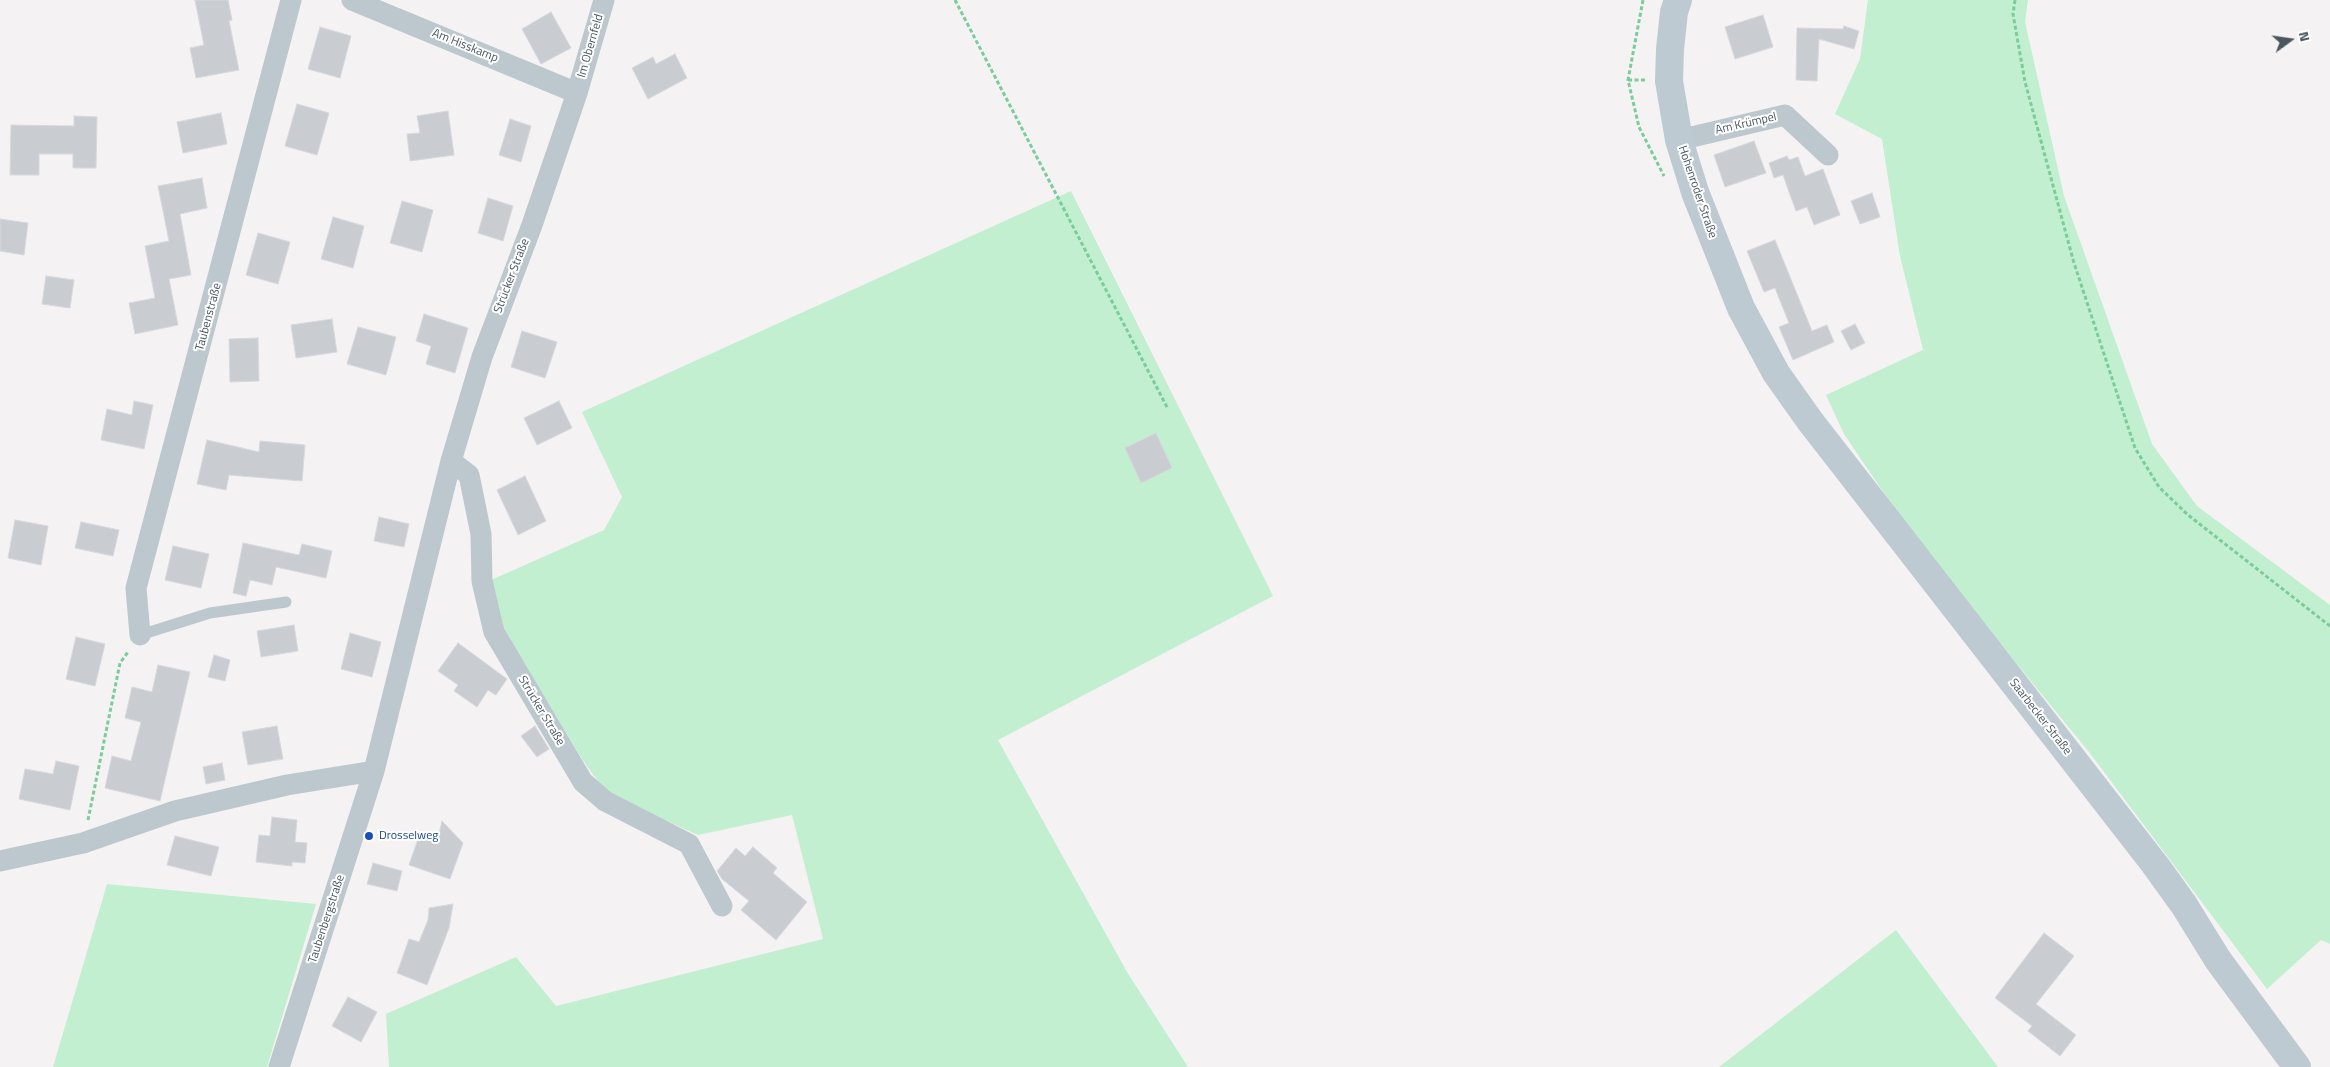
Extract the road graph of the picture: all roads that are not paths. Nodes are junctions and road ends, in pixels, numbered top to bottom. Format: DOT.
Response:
graph roads {
  1 [pos="291,0"];
  2 [pos="352,0"];
  3 [pos="604,0"];
  4 [pos="1678,0"];
  5 [pos="577,93"];
  6 [pos="1679,140"];
  7 [pos="1828,155"];
  8 [pos="1776,372"];
  9 [pos="451,461"];
  10 [pos="286,602"];
  11 [pos="140,635"];
  12 [pos="374,771"];
  13 [pos="0,861"];
  14 [pos="722,906"];
  15 [pos="279,1067"];
  16 [pos="2297,1067"];
  1 -- 11 [label="street, Taubenstraße"];
  2 -- 5 [label="street, Am Hisskamp"];
  3 -- 5 [label="street, Im Obernfeld"];
  4 -- 6 [label="main road, Hohenroder Straße"];
  5 -- 9 [label="street, Strücker Straße"];
  6 -- 7 [label="street, Am Krümpel"];
  6 -- 8 [label="main road, Hohenroder Straße"];
  8 -- 16 [label="main road, Saarbecker Straße"];
  9 -- 12 [label="street, Strücker Straße"];
  9 -- 14 [label="street, Strücker Straße"];
  10 -- 11 [label="lane"];
  12 -- 13 [label="street"];
  12 -- 15 [label="street, Taubenbergstraße"];
}
